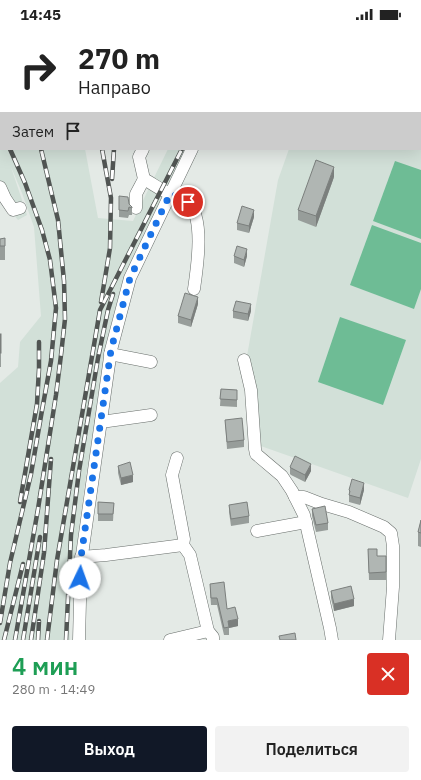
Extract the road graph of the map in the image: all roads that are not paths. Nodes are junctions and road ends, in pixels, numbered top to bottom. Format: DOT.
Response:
graph roads {
  1 [pos="142,150"];
  2 [pos="192,150"];
  3 [pos="144,179"];
  4 [pos="0,187"];
  5 [pos="170,194"];
  6 [pos="20,208"];
  7 [pos="136,208"];
  8 [pos="194,289"];
  9 [pos="110,354"];
  10 [pos="244,360"];
  11 [pos="151,362"];
  12 [pos="151,414"];
  13 [pos="101,422"];
  14 [pos="177,458"];
  15 [pos="295,497"];
  16 [pos="306,522"];
  17 [pos="257,531"];
  18 [pos="183,545"];
  19 [pos="81,557"];
  20 [pos="210,636"];
  21 [pos="79,640"];
  22 [pos="170,640"];
  23 [pos="332,640"];
  24 [pos="389,640"];
  1 -- 3 [label="street"];
  2 -- 5 [label="street"];
  3 -- 5 [label="street"];
  3 -- 7 [label="street"];
  4 -- 6 [label="street"];
  5 -- 8 [label="street"];
  5 -- 9 [label="street"];
  9 -- 11 [label="street"];
  9 -- 13 [label="street"];
  10 -- 15 [label="street"];
  12 -- 13 [label="street"];
  13 -- 19 [label="street"];
  14 -- 18 [label="street"];
  15 -- 16 [label="street"];
  15 -- 24 [label="street"];
  16 -- 17 [label="street"];
  16 -- 23 [label="street"];
  18 -- 19 [label="street"];
  18 -- 20 [label="street"];
  19 -- 21 [label="street"];
  20 -- 22 [label="street"];
}
